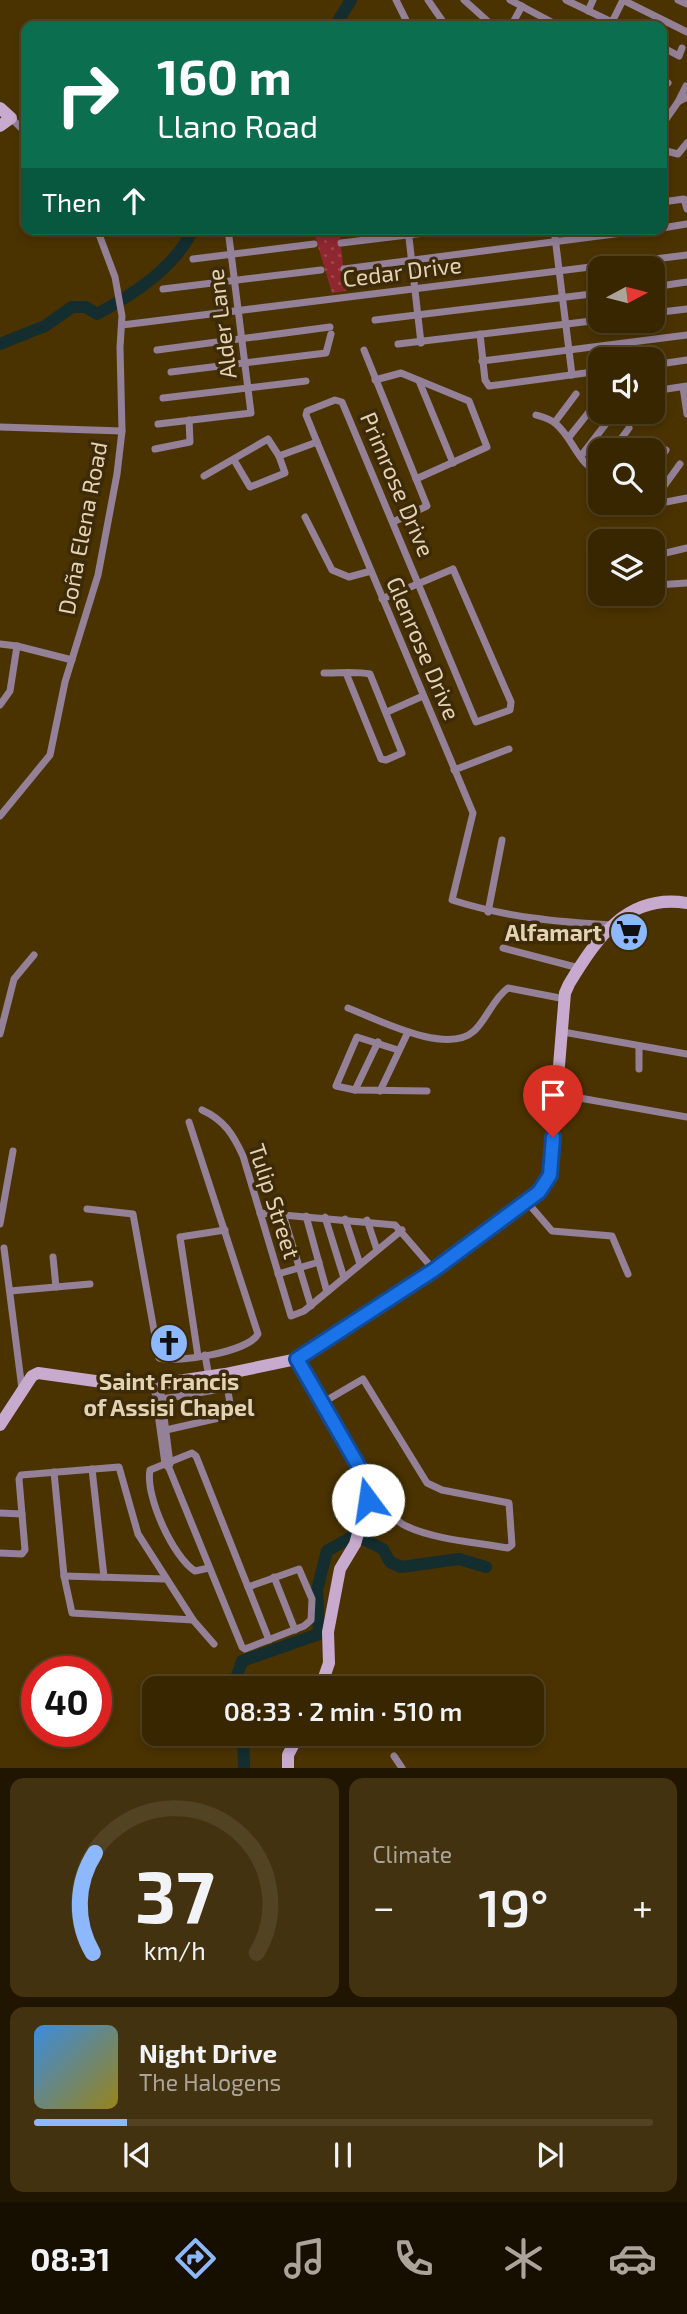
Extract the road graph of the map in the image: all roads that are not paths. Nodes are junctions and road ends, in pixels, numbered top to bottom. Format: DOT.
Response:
graph roads {
  1 [pos="396,0"];
  2 [pos="428,0"];
  3 [pos="464,0"];
  4 [pos="510,0"];
  5 [pos="566,0"];
  6 [pos="593,0"];
  7 [pos="623,0"];
  8 [pos="678,0"];
  9 [pos="687,4"];
  10 [pos="522,6"];
  11 [pos="588,11"];
  12 [pos="406,21"];
  13 [pos="443,21"];
  14 [pos="487,21"];
  15 [pos="514,21"];
  16 [pos="550,21"];
  17 [pos="610,21"];
  18 [pos="617,21"];
  19 [pos="665,21"];
  20 [pos="667,22"];
  21 [pos="687,32"];
  22 [pos="667,50"];
  23 [pos="679,56"];
  24 [pos="687,76"];
  25 [pos="687,86"];
  26 [pos="687,97"];
  27 [pos="678,102"];
  28 [pos="0,108"];
  29 [pos="667,118"];
  30 [pos="6,122"];
  31 [pos="687,143"];
  32 [pos="667,152"];
  33 [pos="667,201"];
  34 [pos="687,209"];
  35 [pos="687,225"];
  36 [pos="667,227"];
  37 [pos="99,235"];
  38 [pos="230,235"];
  39 [pos="390,235"];
  40 [pos="409,235"];
  41 [pos="555,235"];
  42 [pos="611,235"];
  43 [pos="341,243"];
  44 [pos="556,243"];
  45 [pos="314,244"];
  46 [pos="231,254"];
  47 [pos="687,255"];
  48 [pos="193,258"];
  49 [pos="412,261"];
  50 [pos="344,269"];
  51 [pos="321,270"];
  52 [pos="559,271"];
  53 [pos="234,280"];
  54 [pos="687,282"];
  55 [pos="665,285"];
  56 [pos="163,289"];
  57 [pos="416,289"];
  58 [pos="588,295"];
  59 [pos="563,298"];
  60 [pos="687,309"];
  61 [pos="238,310"];
  62 [pos="665,312"];
  63 [pos="418,316"];
  64 [pos="375,320"];
  65 [pos="588,321"];
  66 [pos="565,324"];
  67 [pos="122,325"];
  68 [pos="480,334"];
  69 [pos="687,335"];
  70 [pos="242,339"];
  71 [pos="421,343"];
  72 [pos="398,344"];
  73 [pos="569,349"];
  74 [pos="157,350"];
  75 [pos="364,350"];
  76 [pos="482,360"];
  77 [pos="687,360"];
  78 [pos="244,362"];
  79 [pos="665,363"];
  80 [pos="171,372"];
  81 [pos="588,373"];
  82 [pos="572,375"];
  83 [pos="306,380"];
  84 [pos="375,380"];
  85 [pos="419,381"];
  86 [pos="685,386"];
  87 [pos="248,387"];
  88 [pos="665,389"];
  89 [pos="576,394"];
  90 [pos="163,397"];
  91 [pos="588,413"];
  92 [pos="687,414"];
  93 [pos="306,415"];
  94 [pos="536,415"];
  95 [pos="189,420"];
  96 [pos="555,422"];
  97 [pos="158,424"];
  98 [pos="606,424"];
  99 [pos="0,427"];
  100 [pos="629,428"];
  101 [pos="122,431"];
  102 [pos="569,437"];
  103 [pos="621,438"];
  104 [pos="317,442"];
  105 [pos="155,449"];
  106 [pos="279,456"];
  107 [pos="581,456"];
  108 [pos="233,460"];
  109 [pos="588,461"];
  110 [pos="453,463"];
  111 [pos="680,464"];
  112 [pos="204,476"];
  113 [pos="416,479"];
  114 [pos="665,483"];
  115 [pos="687,498"];
  116 [pos="665,502"];
  117 [pos="305,517"];
  118 [pos="393,522"];
  119 [pos="687,548"];
  120 [pos="665,553"];
  121 [pos="371,571"];
  122 [pos="419,583"];
  123 [pos="687,583"];
  124 [pos="665,584"];
  125 [pos="382,599"];
  126 [pos="0,644"];
  127 [pos="17,646"];
  128 [pos="72,660"];
  129 [pos="324,673"];
  130 [pos="346,673"];
  131 [pos="423,696"];
  132 [pos="0,705"];
  133 [pos="387,712"];
  134 [pos="509,749"];
  135 [pos="454,770"];
  136 [pos="0,816"];
  137 [pos="502,839"];
  138 [pos="687,904"];
  139 [pos="488,912"];
  140 [pos="613,925"];
  141 [pos="503,948"];
  142 [pos="34,955"];
  143 [pos="579,968"];
  144 [pos="565,999"];
  145 [pos="348,1008"];
  146 [pos="408,1032"];
  147 [pos="563,1032"];
  148 [pos="0,1034"];
  149 [pos="378,1042"];
  150 [pos="639,1046"];
  151 [pos="398,1050"];
  152 [pos="687,1054"];
  153 [pos="639,1069"];
  154 [pos="355,1090"];
  155 [pos="380,1090"];
  156 [pos="427,1091"];
  157 [pos="557,1094"];
  158 [pos="202,1110"];
  159 [pos="687,1117"];
  160 [pos="189,1122"];
  161 [pos="13,1151"];
  162 [pos="3,1182"];
  163 [pos="527,1202"];
  164 [pos="87,1209"];
  165 [pos="260,1213"];
  166 [pos="283,1214"];
  167 [pos="306,1216"];
  168 [pos="325,1217"];
  169 [pos="345,1219"];
  170 [pos="367,1220"];
  171 [pos="0,1224"];
  172 [pos="225,1230"];
  173 [pos="402,1230"];
  174 [pos="4,1248"];
  175 [pos="377,1250"];
  176 [pos="53,1257"];
  177 [pos="319,1262"];
  178 [pos="360,1264"];
  179 [pos="299,1268"];
  180 [pos="434,1270"];
  181 [pos="278,1274"];
  182 [pos="628,1275"];
  183 [pos="344,1278"];
  184 [pos="90,1284"];
  185 [pos="56,1287"];
  186 [pos="10,1291"];
  187 [pos="327,1292"];
  188 [pos="311,1306"];
  189 [pos="201,1356"];
  190 [pos="297,1359"];
  191 [pos="225,1374"];
  192 [pos="209,1377"];
  193 [pos="157,1385"];
  194 [pos="228,1388"];
  195 [pos="23,1392"];
  196 [pos="162,1399"];
  197 [pos="322,1403"];
  198 [pos="0,1425"];
  199 [pos="166,1430"];
  200 [pos="168,1465"];
  201 [pos="92,1469"];
  202 [pos="54,1472"];
  203 [pos="369,1494"];
  204 [pos="0,1513"];
  205 [pos="22,1514"];
  206 [pos="0,1553"];
  207 [pos="209,1568"];
  208 [pos="65,1576"];
  209 [pos="104,1577"];
  210 [pos="274,1577"];
  211 [pos="165,1579"];
  212 [pos="248,1587"];
  213 [pos="192,1620"];
  214 [pos="295,1630"];
  215 [pos="269,1640"];
  216 [pos="214,1644"];
  217 [pos="324,1676"];
  218 [pos="293,1746"];
  219 [pos="394,1756"];
  220 [pos="288,1768"];
  221 [pos="402,1768"];
  1 -- 12 [label="street"];
  2 -- 13 [label="street"];
  3 -- 14 [label="street"];
  4 -- 10 [label="street"];
  5 -- 11 [label="street"];
  6 -- 11 [label="street"];
  7 -- 18 [label="street"];
  7 -- 19 [label="street"];
  8 -- 9 [label="street"];
  10 -- 15 [label="street"];
  10 -- 16 [label="street"];
  11 -- 17 [label="street"];
  20 -- 21 [label="street"];
  22 -- 23 [label="street"];
  24 -- 25 [label="street"];
  25 -- 27 [label="street"];
  26 -- 27 [label="street"];
  27 -- 29 [label="street"];
  28 -- 30 [label="main road"];
  31 -- 32 [label="street"];
  33 -- 34 [label="street"];
  35 -- 36 [label="street"];
  37 -- 67 [label="street, Doña Elena Road"];
  38 -- 46 [label="street, Alder Lane"];
  39 -- 43 [label="street"];
  40 -- 49 [label="street"];
  41 -- 44 [label="street"];
  42 -- 44 [label="street"];
  44 -- 49 [label="street"];
  44 -- 52 [label="street"];
  45 -- 46 [label="street"];
  46 -- 48 [label="street"];
  46 -- 53 [label="street, Alder Lane"];
  47 -- 52 [label="street, Cedar Drive"];
  49 -- 50 [label="street"];
  49 -- 57 [label="street"];
  51 -- 53 [label="street"];
  52 -- 57 [label="street, Cedar Drive"];
  52 -- 59 [label="street"];
  53 -- 56 [label="street"];
  53 -- 61 [label="street, Alder Lane"];
  54 -- 55 [label="street"];
  57 -- 61 [label="street, Cedar Drive"];
  57 -- 63 [label="street"];
  58 -- 59 [label="street"];
  59 -- 63 [label="street"];
  59 -- 66 [label="street"];
  60 -- 62 [label="street"];
  61 -- 67 [label="street, Cedar Drive"];
  61 -- 70 [label="street, Alder Lane"];
  63 -- 64 [label="street"];
  63 -- 71 [label="street"];
  65 -- 66 [label="street"];
  66 -- 68 [label="street"];
  66 -- 73 [label="street"];
  67 -- 101 [label="street, Doña Elena Road"];
  68 -- 71 [label="street"];
  68 -- 76 [label="street"];
  69 -- 73 [label="street"];
  70 -- 74 [label="street"];
  70 -- 78 [label="street, Alder Lane"];
  70 -- 78 [label="street"];
  71 -- 72 [label="street"];
  73 -- 76 [label="street"];
  73 -- 82 [label="street"];
  75 -- 84 [label="street"];
  76 -- 82 [label="street"];
  77 -- 79 [label="street"];
  78 -- 80 [label="street"];
  78 -- 87 [label="street, Alder Lane"];
  81 -- 82 [label="street"];
  83 -- 87 [label="street"];
  84 -- 85 [label="street"];
  84 -- 113 [label="street"];
  85 -- 110 [label="street"];
  85 -- 110 [label="street"];
  86 -- 88 [label="street"];
  86 -- 92 [label="street"];
  87 -- 90 [label="street"];
  87 -- 95 [label="street, Alder Lane"];
  89 -- 96 [label="street"];
  91 -- 102 [label="street"];
  93 -- 104 [label="street, Glenrose Drive"];
  93 -- 118 [label="street, Primrose Drive"];
  94 -- 96 [label="street"];
  95 -- 97 [label="street"];
  95 -- 105 [label="street"];
  96 -- 102 [label="street"];
  98 -- 107 [label="street"];
  99 -- 101 [label="street"];
  100 -- 103 [label="street"];
  101 -- 128 [label="street, Doña Elena Road"];
  102 -- 107 [label="street"];
  104 -- 106 [label="street"];
  104 -- 121 [label="street, Glenrose Drive"];
  106 -- 108 [label="street"];
  106 -- 108 [label="street"];
  107 -- 109 [label="street"];
  108 -- 112 [label="street"];
  110 -- 113 [label="street"];
  111 -- 114 [label="street"];
  113 -- 118 [label="street"];
  115 -- 116 [label="street"];
  117 -- 121 [label="street"];
  118 -- 122 [label="street, Primrose Drive"];
  119 -- 120 [label="street"];
  121 -- 125 [label="street, Glenrose Drive"];
  122 -- 122 [label="street, Primrose Drive"];
  122 -- 125 [label="street"];
  123 -- 124 [label="street"];
  125 -- 131 [label="street, Glenrose Drive"];
  126 -- 127 [label="street"];
  127 -- 128 [label="street"];
  127 -- 132 [label="street"];
  128 -- 136 [label="street, Doña Elena Road"];
  129 -- 130 [label="street"];
  130 -- 133 [label="street"];
  130 -- 133 [label="street"];
  131 -- 133 [label="street"];
  131 -- 135 [label="street, Glenrose Drive"];
  134 -- 135 [label="street"];
  135 -- 139 [label="street, Glenrose Drive"];
  137 -- 139 [label="street"];
  138 -- 140 [label="main road"];
  139 -- 140 [label="street"];
  140 -- 143 [label="main road"];
  141 -- 143 [label="street"];
  142 -- 148 [label="street"];
  143 -- 144 [label="main road"];
  144 -- 146 [label="street"];
  144 -- 147 [label="main road"];
  145 -- 146 [label="street"];
  146 -- 151 [label="street"];
  147 -- 150 [label="street"];
  147 -- 157 [label="main road"];
  149 -- 151 [label="street"];
  149 -- 154 [label="street"];
  149 -- 154 [label="street"];
  150 -- 152 [label="street"];
  150 -- 153 [label="street"];
  151 -- 155 [label="street"];
  154 -- 155 [label="street"];
  155 -- 156 [label="street"];
  157 -- 159 [label="street"];
  157 -- 163 [label="main road"];
  158 -- 165 [label="street, Tulip Street"];
  160 -- 172 [label="street"];
  161 -- 162 [label="street"];
  162 -- 171 [label="street"];
  163 -- 180 [label="main road"];
  163 -- 182 [label="street"];
  164 -- 189 [label="street"];
  165 -- 166 [label="street"];
  165 -- 181 [label="street, Tulip Street"];
  166 -- 167 [label="street"];
  166 -- 179 [label="street"];
  167 -- 168 [label="street"];
  167 -- 177 [label="street"];
  168 -- 169 [label="street"];
  168 -- 183 [label="street"];
  169 -- 170 [label="street"];
  169 -- 178 [label="street"];
  170 -- 173 [label="street"];
  170 -- 175 [label="street"];
  172 -- 189 [label="street"];
  172 -- 189 [label="street"];
  173 -- 175 [label="street"];
  173 -- 180 [label="street"];
  174 -- 186 [label="street"];
  175 -- 178 [label="street"];
  176 -- 185 [label="street"];
  177 -- 179 [label="street"];
  177 -- 187 [label="street"];
  178 -- 183 [label="street"];
  179 -- 181 [label="street"];
  179 -- 188 [label="street"];
  180 -- 190 [label="main road"];
  181 -- 188 [label="street, Tulip Street"];
  183 -- 187 [label="street"];
  184 -- 185 [label="street"];
  185 -- 186 [label="street"];
  186 -- 195 [label="street"];
  187 -- 188 [label="street"];
  189 -- 192 [label="street"];
  190 -- 191 [label="main road"];
  190 -- 197 [label="main road"];
  191 -- 192 [label="main road"];
  191 -- 194 [label="street"];
  192 -- 193 [label="main road"];
  193 -- 195 [label="main road"];
  193 -- 196 [label="street"];
  193 -- 200 [label="street"];
  194 -- 196 [label="street"];
  194 -- 199 [label="street"];
  195 -- 198 [label="main road"];
  196 -- 199 [label="street"];
  197 -- 203 [label="main road"];
  197 -- 203 [label="street"];
  199 -- 200 [label="street"];
  200 -- 207 [label="street"];
  200 -- 207 [label="street"];
  200 -- 212 [label="street"];
  201 -- 202 [label="street"];
  201 -- 209 [label="street"];
  201 -- 211 [label="street"];
  202 -- 205 [label="street"];
  202 -- 208 [label="street"];
  203 -- 217 [label="main road"];
  204 -- 205 [label="street"];
  205 -- 206 [label="street"];
  207 -- 215 [label="street"];
  208 -- 209 [label="street"];
  208 -- 213 [label="street"];
  209 -- 211 [label="street"];
  210 -- 212 [label="street"];
  210 -- 214 [label="street"];
  210 -- 214 [label="street"];
  211 -- 213 [label="street"];
  212 -- 215 [label="street"];
  213 -- 216 [label="street"];
  214 -- 215 [label="street"];
  218 -- 220 [label="main road"];
  219 -- 221 [label="street"];
}
